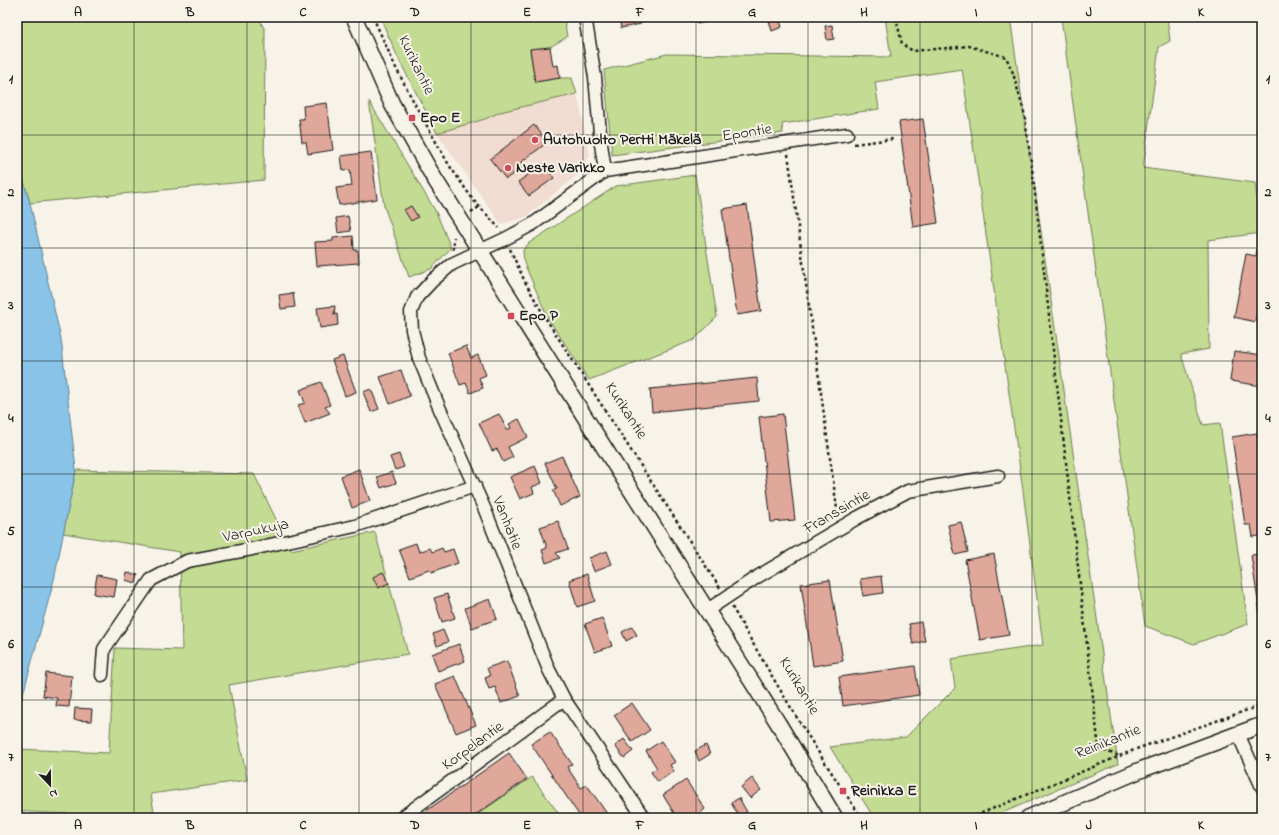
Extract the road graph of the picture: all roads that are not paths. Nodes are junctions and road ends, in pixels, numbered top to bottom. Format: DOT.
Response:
graph roads {
  1 [pos="354,17"];
  2 [pos="585,17"];
  3 [pos="850,139"];
  4 [pos="605,171"];
  5 [pos="481,251"];
  6 [pos="998,476"];
  7 [pos="475,486"];
  8 [pos="706,611"];
  9 [pos="102,675"];
  10 [pos="564,700"];
  11 [pos="1262,725"];
  12 [pos="1238,734"];
  13 [pos="1262,787"];
  14 [pos="401,818"];
  15 [pos="644,818"];
  16 [pos="835,818"];
  17 [pos="1028,818"];
  1 -- 5 [label="street"];
  2 -- 4 [label="street"];
  3 -- 4 [label="street, Epontie"];
  4 -- 5 [label="street, Vanhatie"];
  5 -- 7 [label="street, Vanhatie"];
  5 -- 8 [label="street"];
  6 -- 8 [label="street, Franssintie"];
  7 -- 9 [label="street, Varpukuja"];
  7 -- 10 [label="street, Vanhatie"];
  8 -- 16 [label="street"];
  10 -- 14 [label="street, Korpelantie"];
  10 -- 15 [label="street, Vanhatie"];
  11 -- 12 [label="street"];
  12 -- 13 [label="street"];
  12 -- 17 [label="street"];
}
